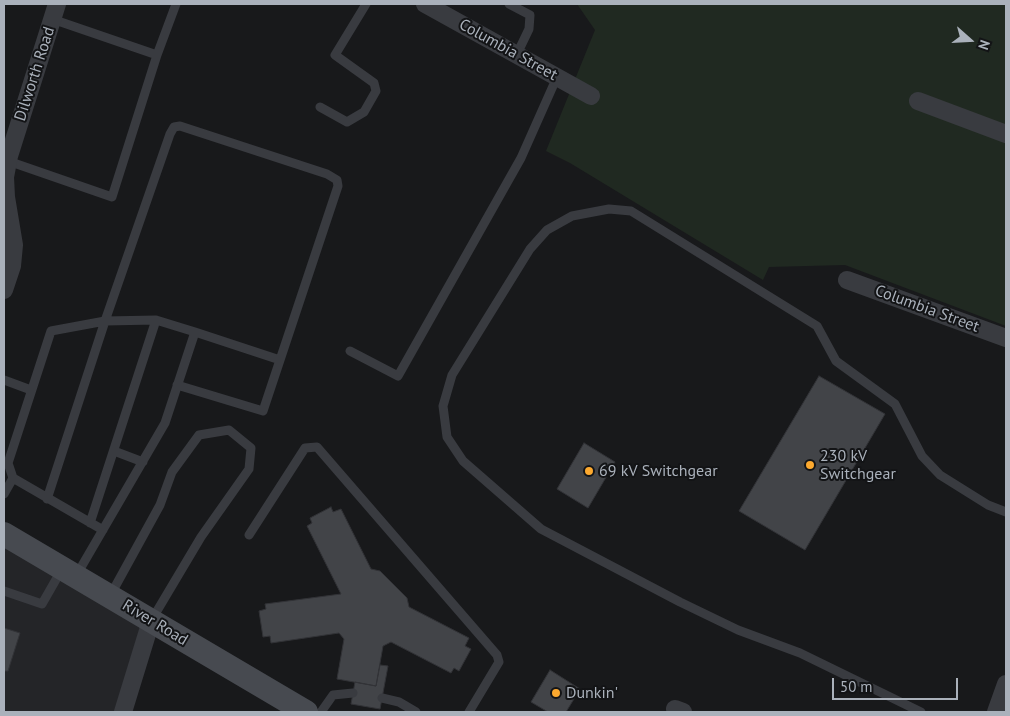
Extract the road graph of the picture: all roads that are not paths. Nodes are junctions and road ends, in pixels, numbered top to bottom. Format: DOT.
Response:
graph roads {
  1 [pos="176,4"];
  2 [pos="366,4"];
  3 [pos="425,4"];
  4 [pos="509,4"];
  5 [pos="55,12"];
  6 [pos="517,54"];
  7 [pos="158,55"];
  8 [pos="557,77"];
  9 [pos="591,96"];
  10 [pos="918,101"];
  11 [pos="320,106"];
  12 [pos="1006,134"];
  13 [pos="8,161"];
  14 [pos="5,196"];
  15 [pos="847,280"];
  16 [pos="4,290"];
  17 [pos="156,320"];
  18 [pos="106,321"];
  19 [pos="194,332"];
  20 [pos="1006,338"];
  21 [pos="350,351"];
  22 [pos="280,360"];
  23 [pos="4,380"];
  24 [pos="177,385"];
  25 [pos="32,390"];
  26 [pos="114,450"];
  27 [pos="143,462"];
  28 [pos="13,478"];
  29 [pos="4,494"];
  30 [pos="47,499"];
  31 [pos="1006,512"];
  32 [pos="90,523"];
  33 [pos="103,530"];
  34 [pos="4,534"];
  35 [pos="249,534"];
  36 [pos="69,573"];
  37 [pos="4,591"];
  38 [pos="109,596"];
  39 [pos="151,621"];
  40 [pos="1006,684"];
  41 [pos="353,693"];
  42 [pos="382,698"];
  43 [pos="123,712"];
  44 [pos="306,712"];
  45 [pos="321,712"];
  46 [pos="416,712"];
  47 [pos="470,712"];
  48 [pos="921,712"];
  49 [pos="996,712"];
  1 -- 7 [label="lane"];
  2 -- 11 [label="lane"];
  3 -- 6 [label="street, Columbia Street"];
  4 -- 6 [label="lane"];
  5 -- 7 [label="lane"];
  5 -- 13 [label="street, Dilworth Road"];
  6 -- 8 [label="street, Columbia Street"];
  7 -- 13 [label="lane"];
  8 -- 9 [label="street, Columbia Street"];
  8 -- 21 [label="lane"];
  10 -- 12 [label="street"];
  13 -- 14 [label="street, Dilworth Road"];
  14 -- 16 [label="street, Dilworth Road"];
  15 -- 20 [label="street, Columbia Street"];
  17 -- 18 [label="lane"];
  17 -- 19 [label="lane"];
  17 -- 26 [label="lane"];
  18 -- 22 [label="lane"];
  18 -- 25 [label="lane"];
  18 -- 30 [label="lane"];
  19 -- 22 [label="lane"];
  19 -- 24 [label="lane"];
  22 -- 24 [label="lane"];
  23 -- 25 [label="lane"];
  24 -- 27 [label="lane"];
  25 -- 28 [label="lane"];
  26 -- 27 [label="lane"];
  26 -- 32 [label="lane"];
  27 -- 33 [label="lane"];
  28 -- 29 [label="lane"];
  28 -- 30 [label="lane"];
  30 -- 32 [label="lane"];
  31 -- 48 [label="lane"];
  32 -- 33 [label="lane"];
  33 -- 36 [label="lane"];
  34 -- 36 [label="main road, River Road"];
  35 -- 47 [label="lane"];
  36 -- 37 [label="lane"];
  36 -- 38 [label="main road, River Road"];
  38 -- 39 [label="main road, River Road"];
  38 -- 39 [label="lane"];
  39 -- 43 [label="street"];
  39 -- 44 [label="main road, River Road"];
  40 -- 49 [label="street"];
  41 -- 45 [label="lane"];
  42 -- 46 [label="lane"];
}
